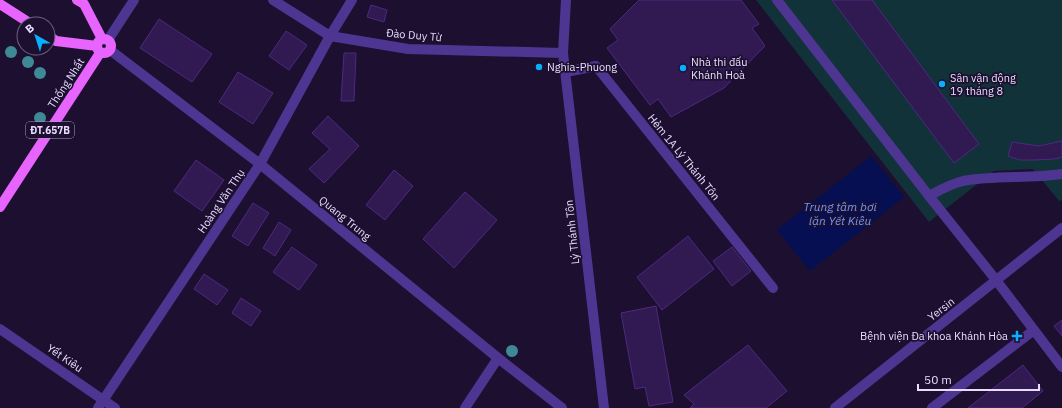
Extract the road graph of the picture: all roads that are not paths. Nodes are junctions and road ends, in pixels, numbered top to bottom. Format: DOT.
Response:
graph roads {
  1 [pos="77,0"];
  2 [pos="134,0"];
  3 [pos="273,0"];
  4 [pos="352,0"];
  5 [pos="566,0"];
  6 [pos="777,0"];
  7 [pos="0,4"];
  8 [pos="19,16"];
  9 [pos="330,36"];
  10 [pos="56,41"];
  11 [pos="102,44"];
  12 [pos="110,50"];
  13 [pos="563,53"];
  14 [pos="566,72"];
  15 [pos="260,164"];
  16 [pos="1062,174"];
  17 [pos="929,196"];
  18 [pos="0,208"];
  19 [pos="1062,228"];
  20 [pos="996,280"];
  21 [pos="773,288"];
  22 [pos="0,329"];
  23 [pos="1034,330"];
  24 [pos="498,358"];
  25 [pos="1062,367"];
  26 [pos="101,404"];
  27 [pos="116,408"];
  28 [pos="465,408"];
  29 [pos="562,408"];
  30 [pos="604,408"];
  31 [pos="835,408"];
  32 [pos="932,408"];
  1 -- 11 [label="main road"];
  2 -- 11 [label="street, Thống Nhất"];
  3 -- 9 [label="street, Đào Duy Từ"];
  4 -- 9 [label="street, Hoàng Văn Thụ"];
  5 -- 13 [label="street, Lý Thánh Tôn"];
  6 -- 17 [label="street"];
  7 -- 8 [label="main road"];
  9 -- 13 [label="street, Đào Duy Từ"];
  9 -- 15 [label="street, Hoàng Văn Thụ"];
  10 -- 11 [label="main road"];
  11 -- 12 [label="main road"];
  11 -- 18 [label="main road, Thống Nhất / ĐT.657B"];
  12 -- 15 [label="street, Quang Trung"];
  13 -- 14 [label="street, Lý Thánh Tôn"];
  14 -- 21 [label="street, Hẻm 1A Lý Thánh Tôn"];
  14 -- 30 [label="street, Lý Thánh Tôn"];
  15 -- 24 [label="street, Quang Trung"];
  15 -- 26 [label="street, Hoàng Văn Thụ"];
  16 -- 17 [label="street"];
  17 -- 20 [label="street"];
  19 -- 20 [label="street, Yersin"];
  20 -- 23 [label="street"];
  20 -- 31 [label="street, Yersin"];
  22 -- 26 [label="street, Yết Kiêu"];
  23 -- 25 [label="street"];
  23 -- 32 [label="street"];
  24 -- 28 [label="street"];
  24 -- 29 [label="street, Quang Trung"];
  26 -- 27 [label="street, Yết Kiêu"];
}
